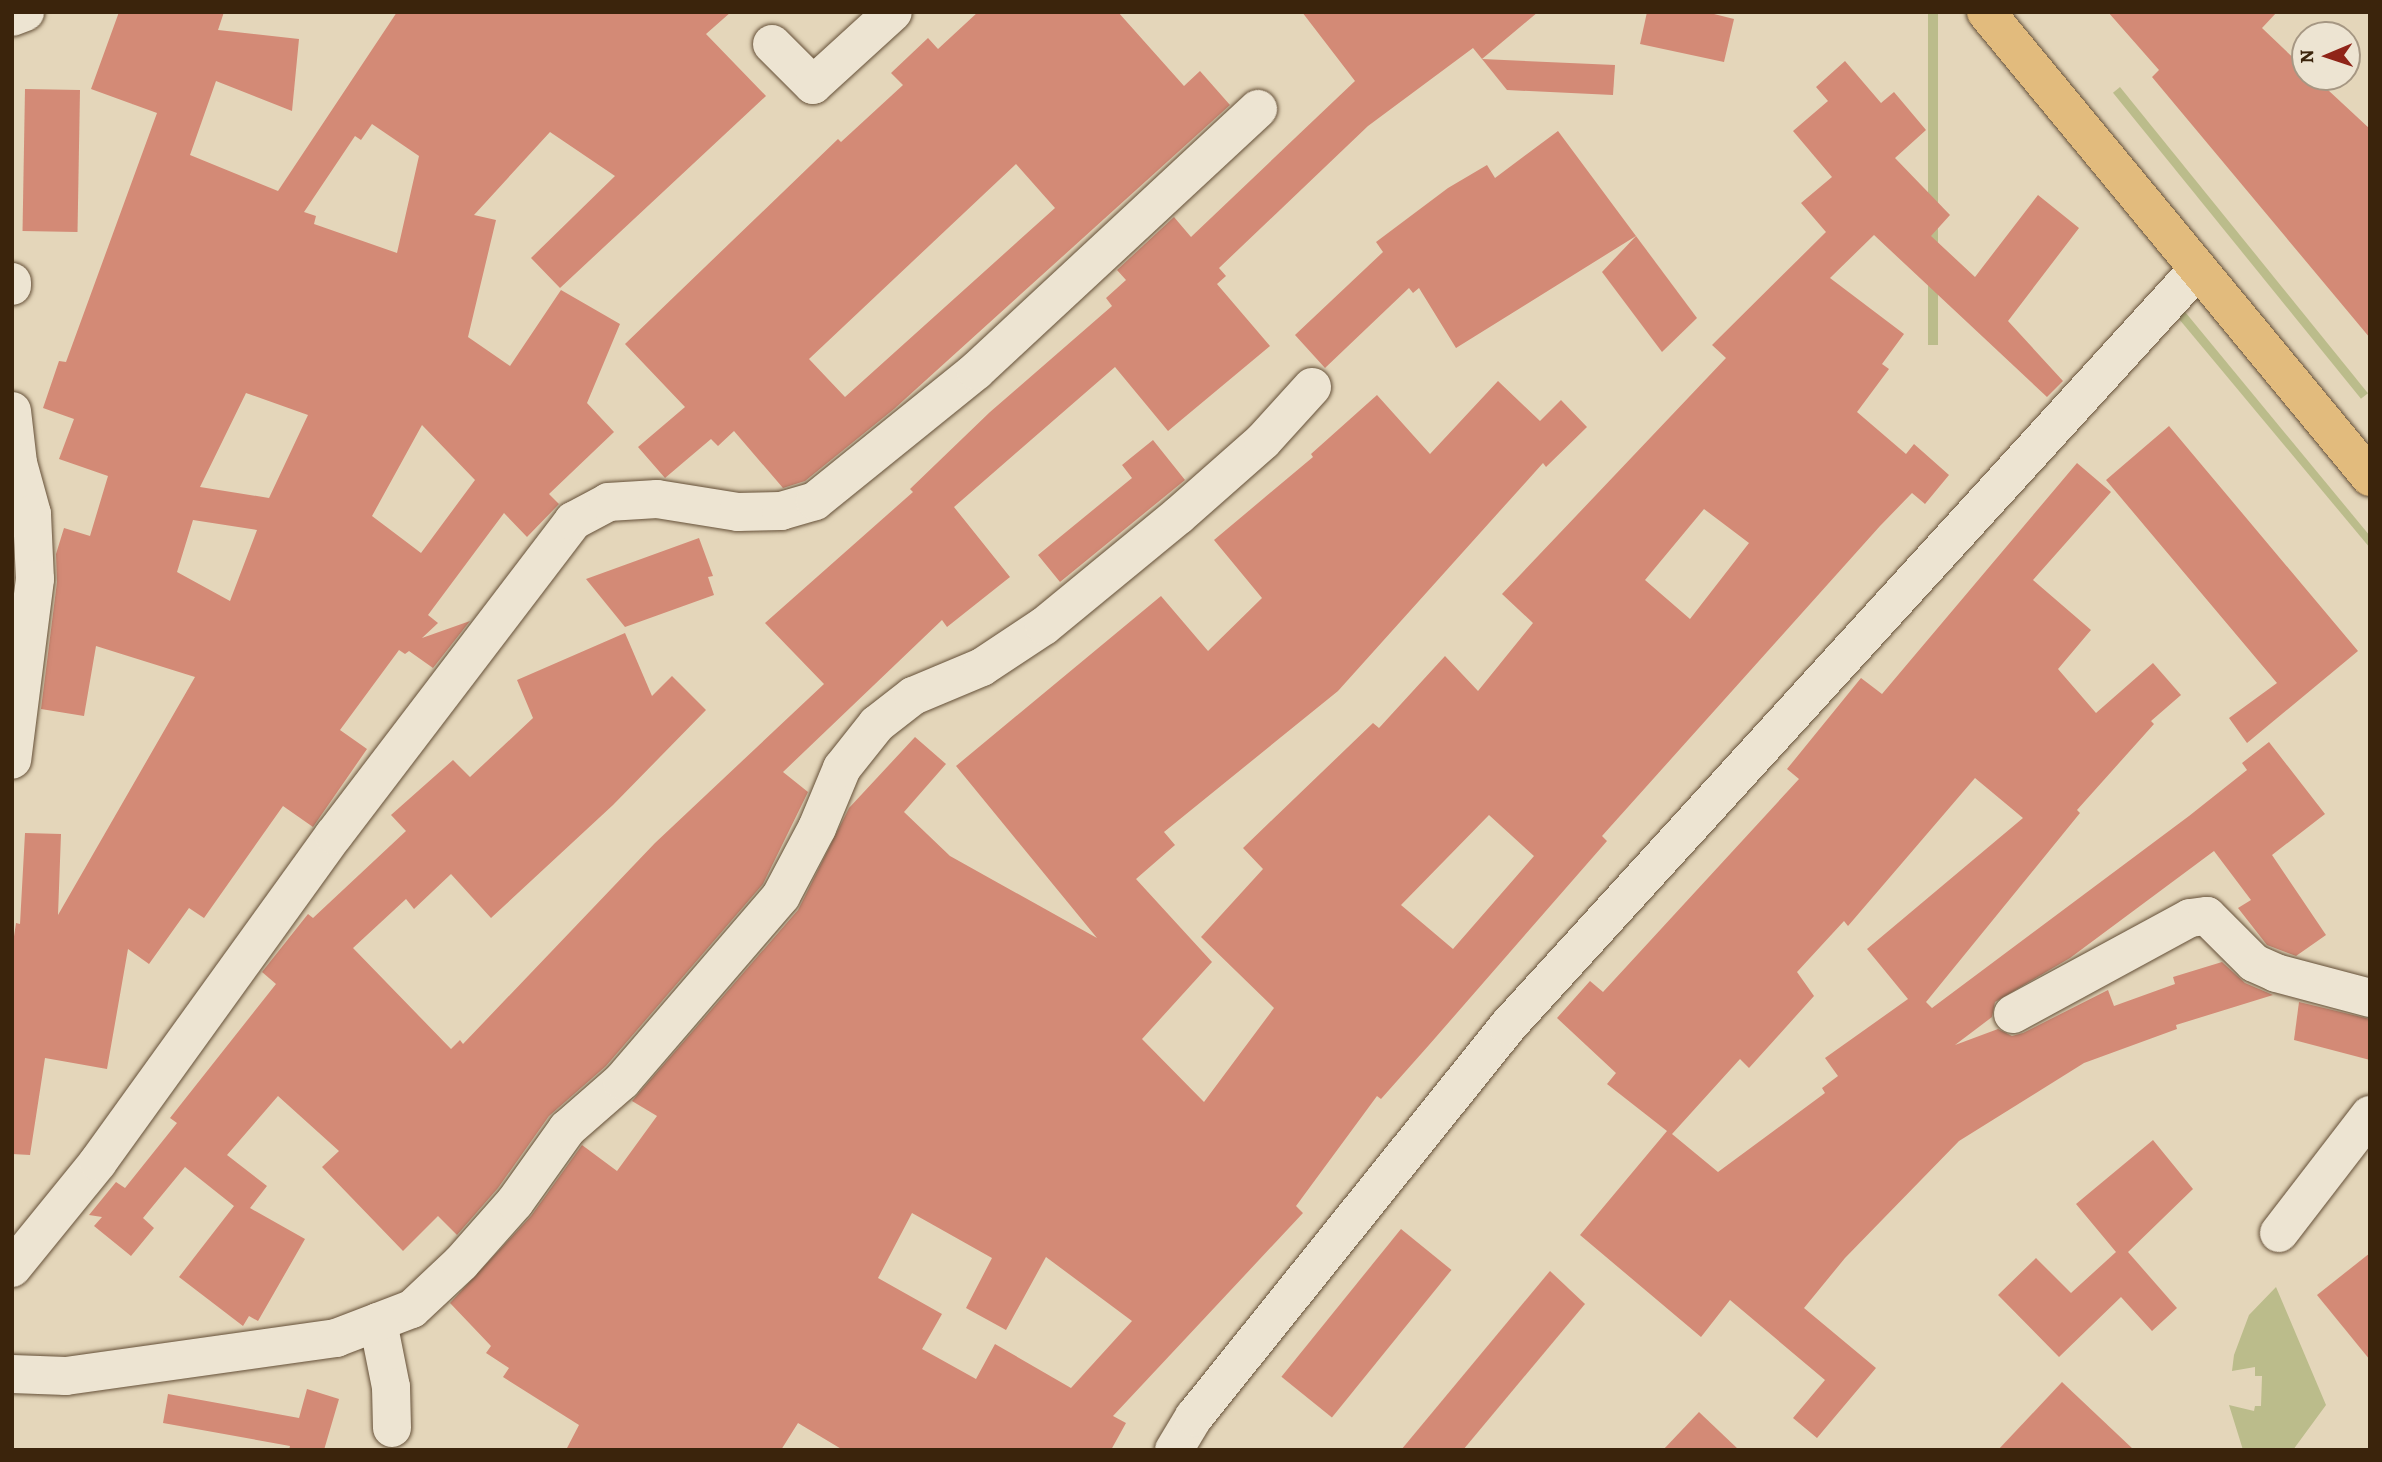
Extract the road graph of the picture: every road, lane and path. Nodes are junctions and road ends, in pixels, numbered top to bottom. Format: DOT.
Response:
graph roads {
  1 [pos="25,12"];
  2 [pos="893,12"];
  3 [pos="1986,12"];
  4 [pos="12,18"];
  5 [pos="772,44"];
  6 [pos="1258,109"];
  7 [pos="2198,269"];
  8 [pos="1312,387"];
  9 [pos="12,411"];
  10 [pos="2370,477"];
  11 [pos="12,761"];
  12 [pos="2370,998"];
  13 [pos="2013,1014"];
  14 [pos="2370,1115"];
  15 [pos="2279,1233"];
  16 [pos="12,1268"];
  17 [pos="378,1322"];
  18 [pos="12,1374"];
  19 [pos="392,1428"];
  20 [pos="1174,1450"];
  1 -- 4 [label="street"];
  2 -- 5 [label="street"];
  3 -- 7 [label="main road"];
  6 -- 16 [label="street"];
  7 -- 10 [label="main road"];
  7 -- 20 [label="street"];
  8 -- 17 [label="street"];
  9 -- 11 [label="street"];
  12 -- 13 [label="street"];
  14 -- 15 [label="street"];
  17 -- 18 [label="street"];
  17 -- 19 [label="street"];
}
